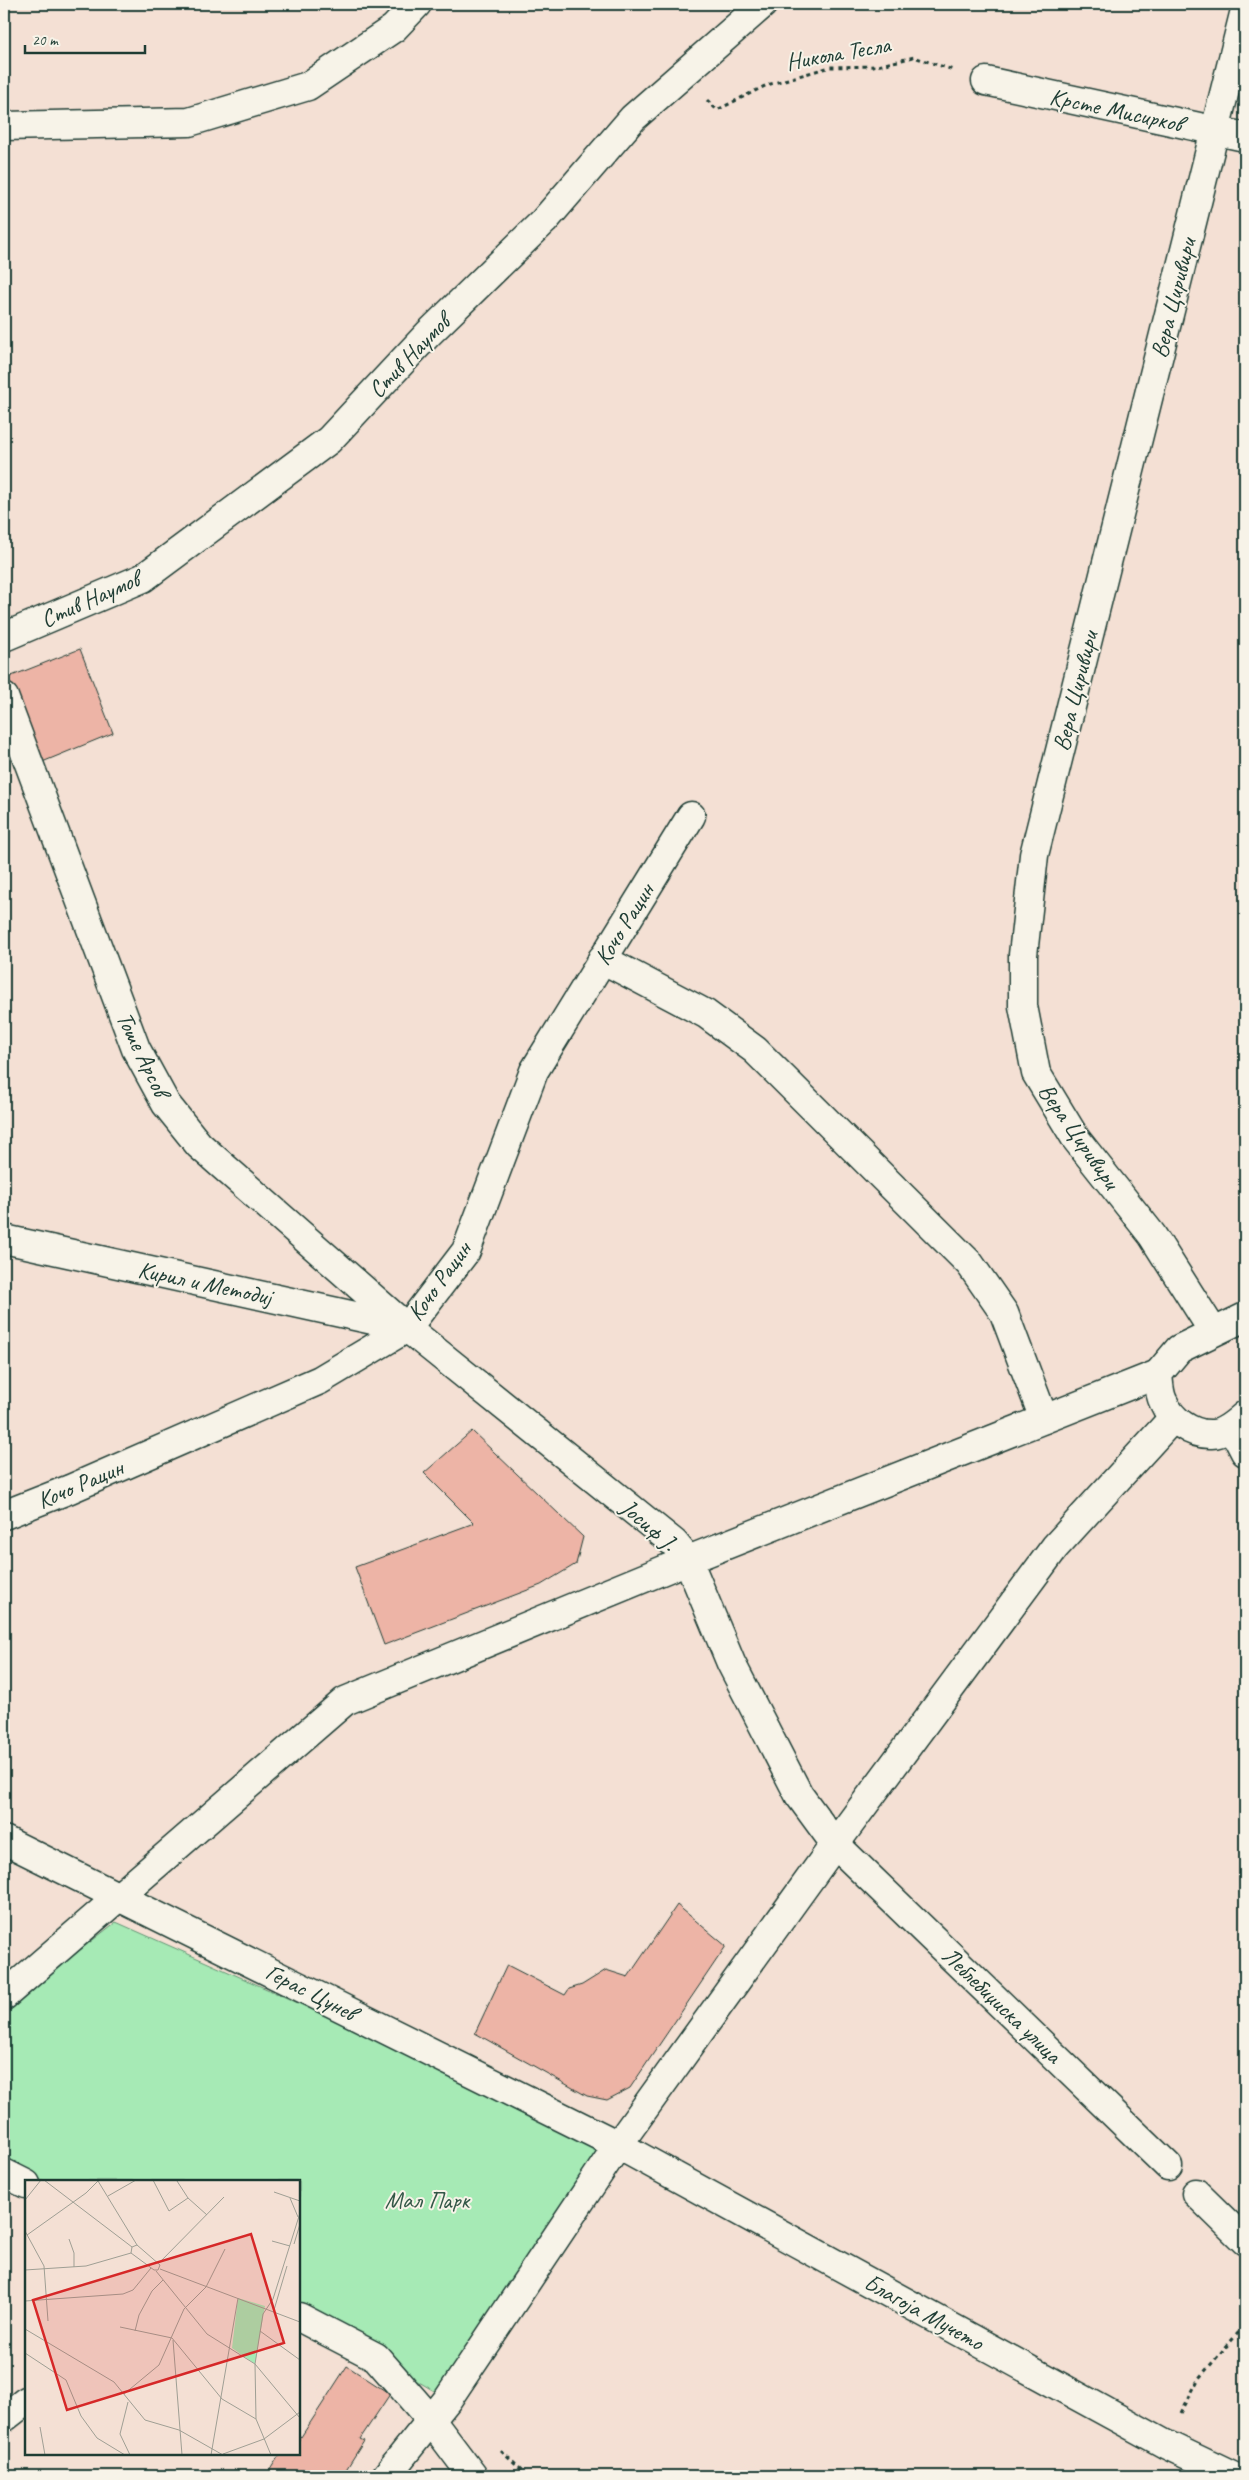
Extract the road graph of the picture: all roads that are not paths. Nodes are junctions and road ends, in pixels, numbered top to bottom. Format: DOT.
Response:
graph roads {
  1 [pos="417,4"];
  2 [pos="763,4"];
  3 [pos="1245,10"];
  4 [pos="986,81"];
  5 [pos="4,126"];
  6 [pos="1215,131"];
  7 [pos="1245,137"];
  8 [pos="4,637"];
  9 [pos="4,697"];
  10 [pos="691,816"];
  11 [pos="602,959"];
  12 [pos="4,1238"];
  13 [pos="1245,1317"];
  14 [pos="407,1328"];
  15 [pos="1213,1331"];
  16 [pos="1158,1374"];
  17 [pos="1173,1418"];
  18 [pos="1044,1419"];
  19 [pos="1238,1421"];
  20 [pos="1245,1452"];
  21 [pos="4,1515"];
  22 [pos="688,1560"];
  23 [pos="4,1840"];
  24 [pos="835,1844"];
  25 [pos="118,1896"];
  26 [pos="4,1996"];
  27 [pos="618,2145"];
  28 [pos="1168,2166"];
  29 [pos="4,2173"];
  30 [pos="25,2184"];
  31 [pos="1196,2193"];
  32 [pos="1245,2241"];
  33 [pos="300,2318"];
  34 [pos="25,2402"];
  35 [pos="4,2418"];
  36 [pos="430,2420"];
  37 [pos="386,2476"];
  38 [pos="473,2476"];
  39 [pos="1232,2476"];
  1 -- 5 [label="street"];
  2 -- 8 [label="street, Стив Наумов"];
  3 -- 6 [label="street, Вера Циривири"];
  4 -- 6 [label="street, Крсте Мисирков"];
  6 -- 7 [label="street, Крсте Мисирков"];
  6 -- 15 [label="street, Вера Циривири"];
  9 -- 14 [label="street, Тоше Арсов"];
  10 -- 11 [label="street, Кочо Рацин"];
  11 -- 14 [label="street, Кочо Рацин"];
  11 -- 18 [label="street"];
  12 -- 14 [label="street, Кирил и Методиј"];
  13 -- 15 [label="street"];
  14 -- 21 [label="street, Кочо Рацин"];
  14 -- 22 [label="street, Јосиф Ј."];
  15 -- 16 [label="street"];
  16 -- 17 [label="street"];
  16 -- 18 [label="street"];
  17 -- 19 [label="street"];
  17 -- 24 [label="street"];
  18 -- 22 [label="street"];
  19 -- 20 [label="street"];
  22 -- 24 [label="street, Јосиф Ј."];
  22 -- 25 [label="street"];
  23 -- 25 [label="street, Герас Цунев"];
  24 -- 27 [label="street"];
  24 -- 28 [label="street, Леблебиџиска улица"];
  25 -- 26 [label="street"];
  25 -- 27 [label="street, Герас Цунев"];
  27 -- 36 [label="street"];
  27 -- 39 [label="street, Благоја Мучето"];
  29 -- 30 [label="street"];
  31 -- 32 [label="street"];
  33 -- 36 [label="street"];
  34 -- 35 [label="street"];
  36 -- 37 [label="street"];
  36 -- 38 [label="street"];
}
